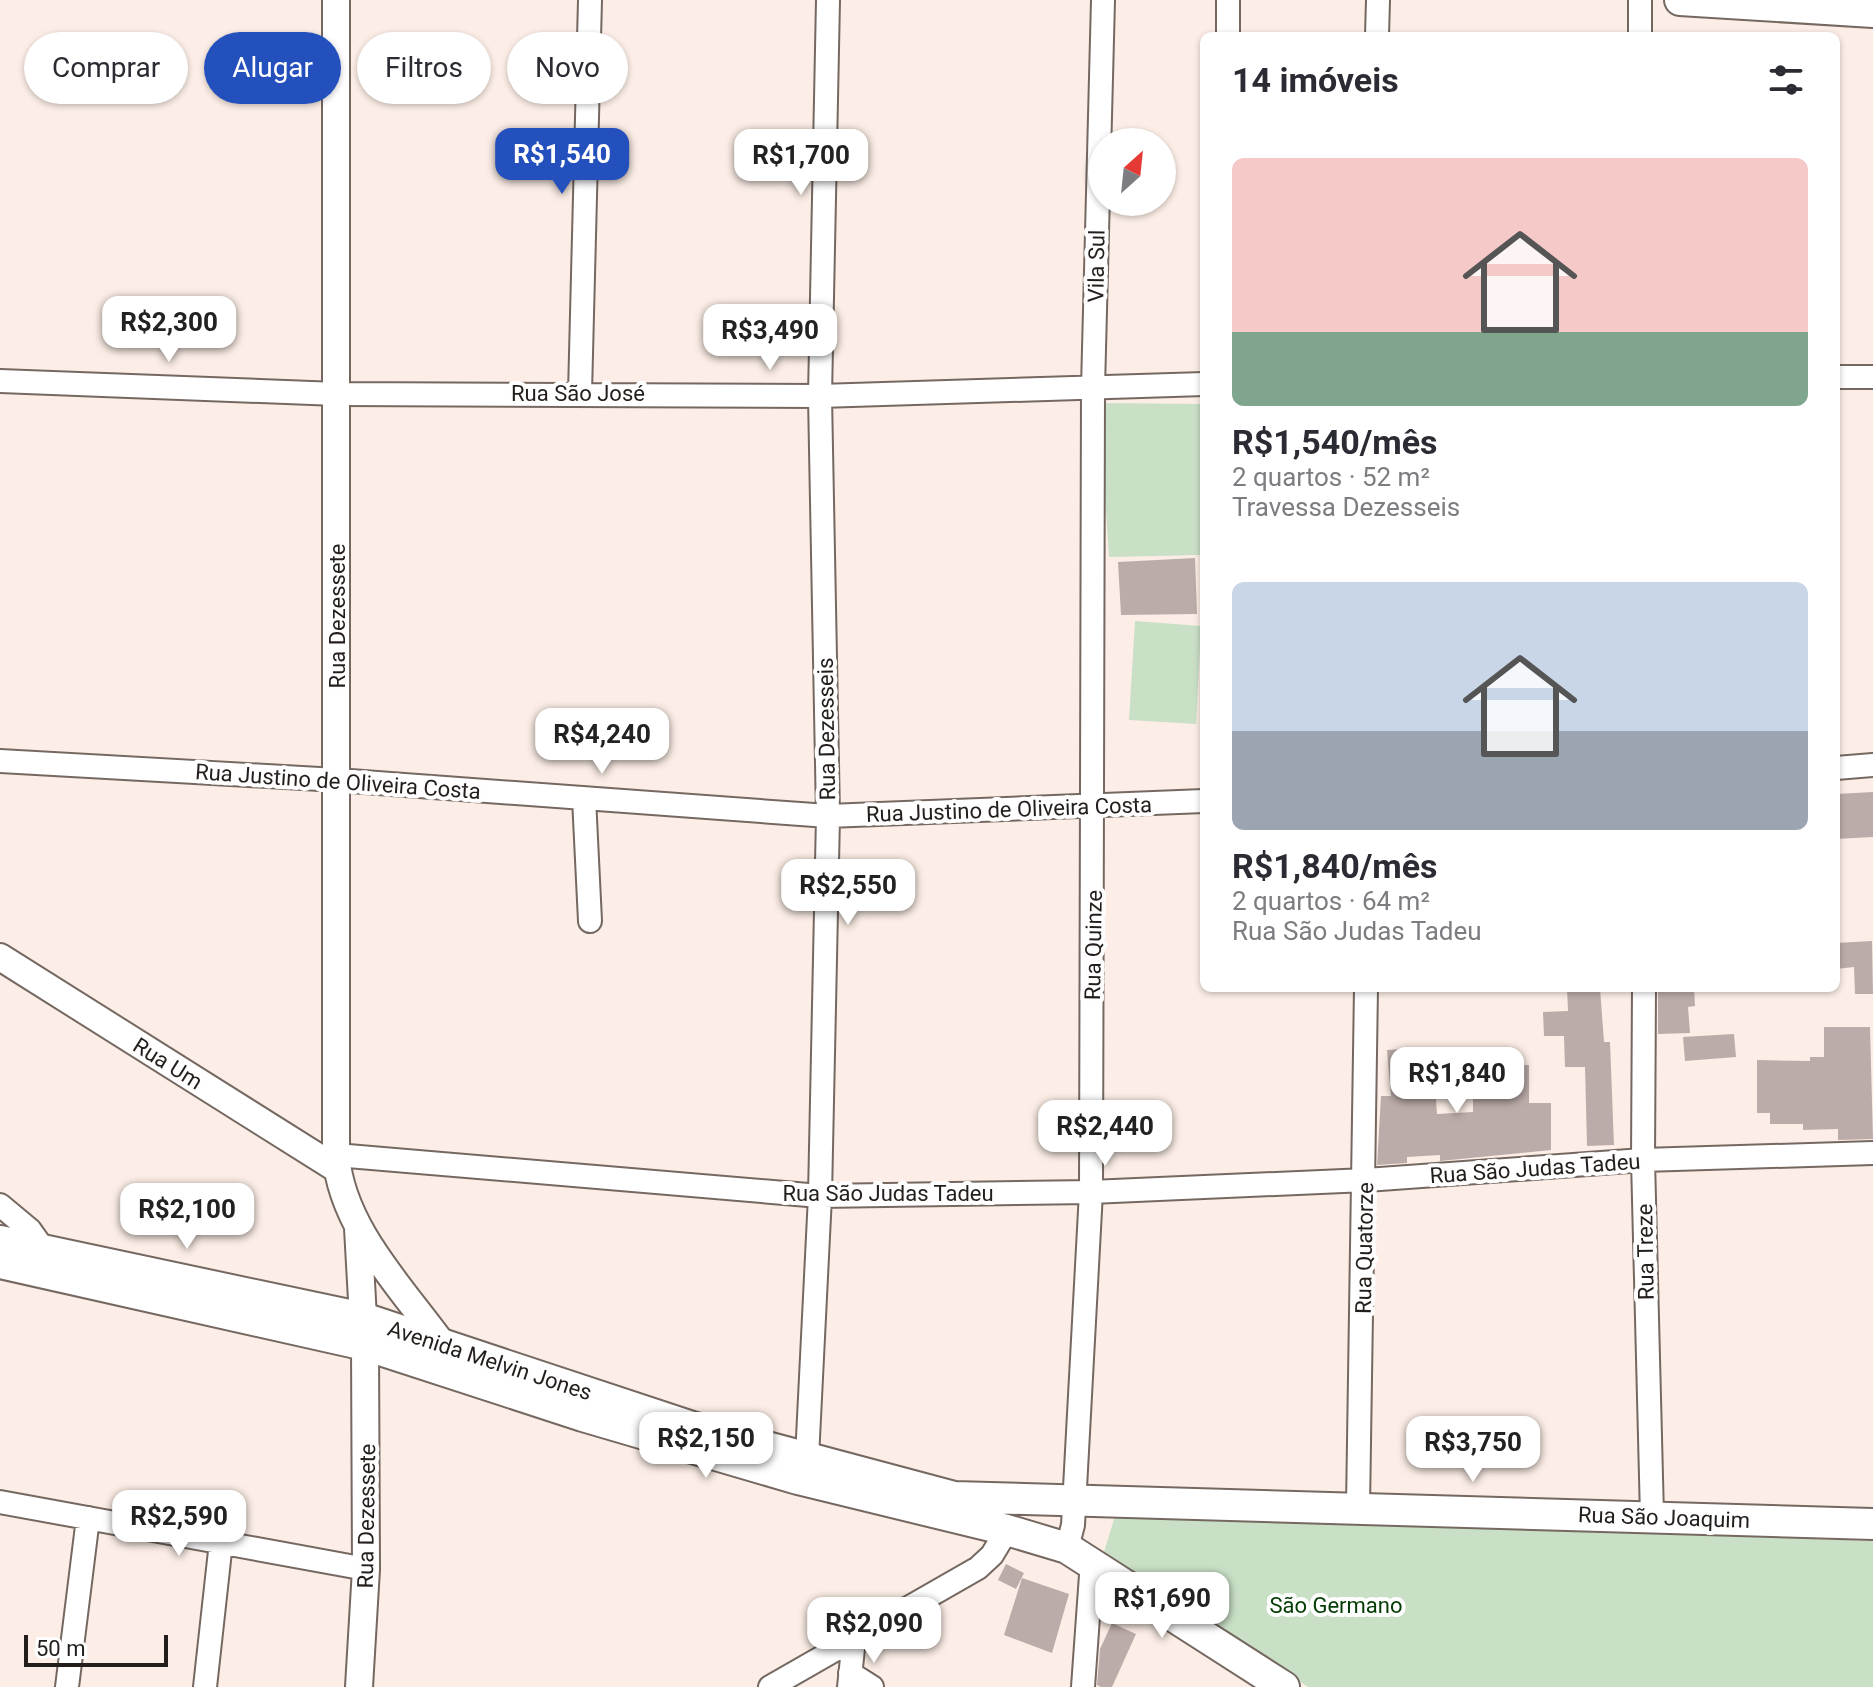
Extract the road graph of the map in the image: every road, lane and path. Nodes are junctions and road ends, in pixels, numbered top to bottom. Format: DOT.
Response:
graph roads {
  1 [pos="336,0"];
  2 [pos="590,0"];
  3 [pos="828,0"];
  4 [pos="1103,0"];
  5 [pos="1228,0"];
  6 [pos="1378,0"];
  7 [pos="1640,0"];
  8 [pos="1680,0"];
  9 [pos="1873,12"];
  10 [pos="1228,32"];
  11 [pos="1377,32"];
  12 [pos="1640,32"];
  13 [pos="1840,377"];
  14 [pos="1873,377"];
  15 [pos="0,381"];
  16 [pos="1200,384"];
  17 [pos="1093,388"];
  18 [pos="580,393"];
  19 [pos="337,394"];
  20 [pos="820,396"];
  21 [pos="0,761"];
  22 [pos="1873,765"];
  23 [pos="1840,768"];
  24 [pos="337,780"];
  25 [pos="584,798"];
  26 [pos="1200,801"];
  27 [pos="1095,806"];
  28 [pos="828,816"];
  29 [pos="590,921"];
  30 [pos="0,957"];
  31 [pos="1366,992"];
  32 [pos="1644,992"];
  33 [pos="1873,1153"];
  34 [pos="1643,1160"];
  35 [pos="336,1162"];
  36 [pos="1366,1180"];
  37 [pos="1091,1192"];
  38 [pos="820,1196"];
  39 [pos="0,1205"];
  40 [pos="358,1228"];
  41 [pos="0,1241"];
  42 [pos="42,1247"];
  43 [pos="0,1263"];
  44 [pos="364,1332"];
  45 [pos="440,1341"];
  46 [pos="807,1458"];
  47 [pos="0,1502"];
  48 [pos="1072,1502"];
  49 [pos="1358,1507"];
  50 [pos="1652,1516"];
  51 [pos="88,1518"];
  52 [pos="1873,1524"];
  53 [pos="1007,1530"];
  54 [pos="221,1542"];
  55 [pos="1079,1555"];
  56 [pos="366,1569"];
  57 [pos="854,1639"];
  58 [pos="850,1680"];
  59 [pos="67,1687"];
  60 [pos="205,1687"];
  61 [pos="359,1687"];
  62 [pos="770,1687"];
  63 [pos="872,1687"];
  64 [pos="1083,1687"];
  65 [pos="1284,1687"];
  1 -- 19 [label="street, Rua Dezessete"];
  2 -- 18 [label="street"];
  3 -- 20 [label="street, Rua Dezesseis"];
  4 -- 17 [label="street, Vila Sul"];
  5 -- 10 [label="street"];
  6 -- 11 [label="street"];
  7 -- 12 [label="street"];
  8 -- 9 [label="main road"];
  13 -- 14 [label="street"];
  15 -- 19 [label="street, Rua São José"];
  16 -- 17 [label="street, Rua São José"];
  17 -- 20 [label="street, Rua São José"];
  17 -- 27 [label="street, Rua Quinze"];
  18 -- 19 [label="street, Rua São José"];
  18 -- 20 [label="street, Rua São José"];
  19 -- 24 [label="street, Rua Dezessete"];
  20 -- 28 [label="street, Rua Dezesseis"];
  21 -- 24 [label="street, Rua Justino de Oliveira Costa"];
  22 -- 23 [label="street"];
  24 -- 25 [label="street, Rua Justino de Oliveira Costa"];
  24 -- 35 [label="street, Rua Dezessete"];
  25 -- 28 [label="street, Rua Justino de Oliveira Costa"];
  25 -- 29 [label="street"];
  26 -- 27 [label="street, Rua Justino de Oliveira Costa"];
  27 -- 28 [label="street, Rua Justino de Oliveira Costa"];
  27 -- 37 [label="street, Rua Quinze"];
  28 -- 38 [label="street, Rua Dezesseis"];
  30 -- 35 [label="street, Rua Um"];
  31 -- 36 [label="street, Rua Quatorze"];
  32 -- 34 [label="street, Rua Treze"];
  33 -- 34 [label="street, Rua São Judas Tadeu"];
  34 -- 36 [label="street, Rua São Judas Tadeu"];
  34 -- 50 [label="street, Rua Treze"];
  35 -- 38 [label="street, Rua São Judas Tadeu"];
  35 -- 40 [label="street, Rua Dezessete"];
  36 -- 37 [label="street, Rua São Judas Tadeu"];
  36 -- 49 [label="street, Rua Quatorze"];
  37 -- 38 [label="street, Rua São Judas Tadeu"];
  37 -- 48 [label="street, Rua Quinze"];
  38 -- 46 [label="street, Rua Dezesseis"];
  39 -- 42 [label="street"];
  40 -- 44 [label="street, Rua Dezessete"];
  40 -- 45 [label="street, Rua Dezessete"];
  41 -- 42 [label="main road, Avenida Melvin Jones"];
  42 -- 44 [label="main road, Avenida Melvin Jones"];
  43 -- 44 [label="main road, Avenida Melvin Jones"];
  44 -- 45 [label="main road, Avenida Melvin Jones"];
  44 -- 53 [label="main road, Avenida Melvin Jones"];
  44 -- 56 [label="street, Rua Dezessete"];
  45 -- 46 [label="main road, Avenida Melvin Jones"];
  46 -- 48 [label="main road, Avenida Melvin Jones"];
  47 -- 51 [label="street"];
  48 -- 49 [label="main road, Rua São Joaquim"];
  48 -- 55 [label="street, Rua Quinze"];
  49 -- 50 [label="main road, Rua São Joaquim"];
  50 -- 52 [label="main road, Rua São Joaquim"];
  51 -- 54 [label="street"];
  51 -- 59 [label="street"];
  53 -- 55 [label="main road, Avenida Melvin Jones"];
  53 -- 57 [label="street"];
  54 -- 56 [label="street"];
  54 -- 60 [label="street"];
  55 -- 64 [label="street"];
  55 -- 65 [label="main road, Avenida Melvin Jones"];
  56 -- 61 [label="street, Rua Dezessete"];
  57 -- 58 [label="street"];
  57 -- 62 [label="street"];
  58 -- 63 [label="street"];
}
